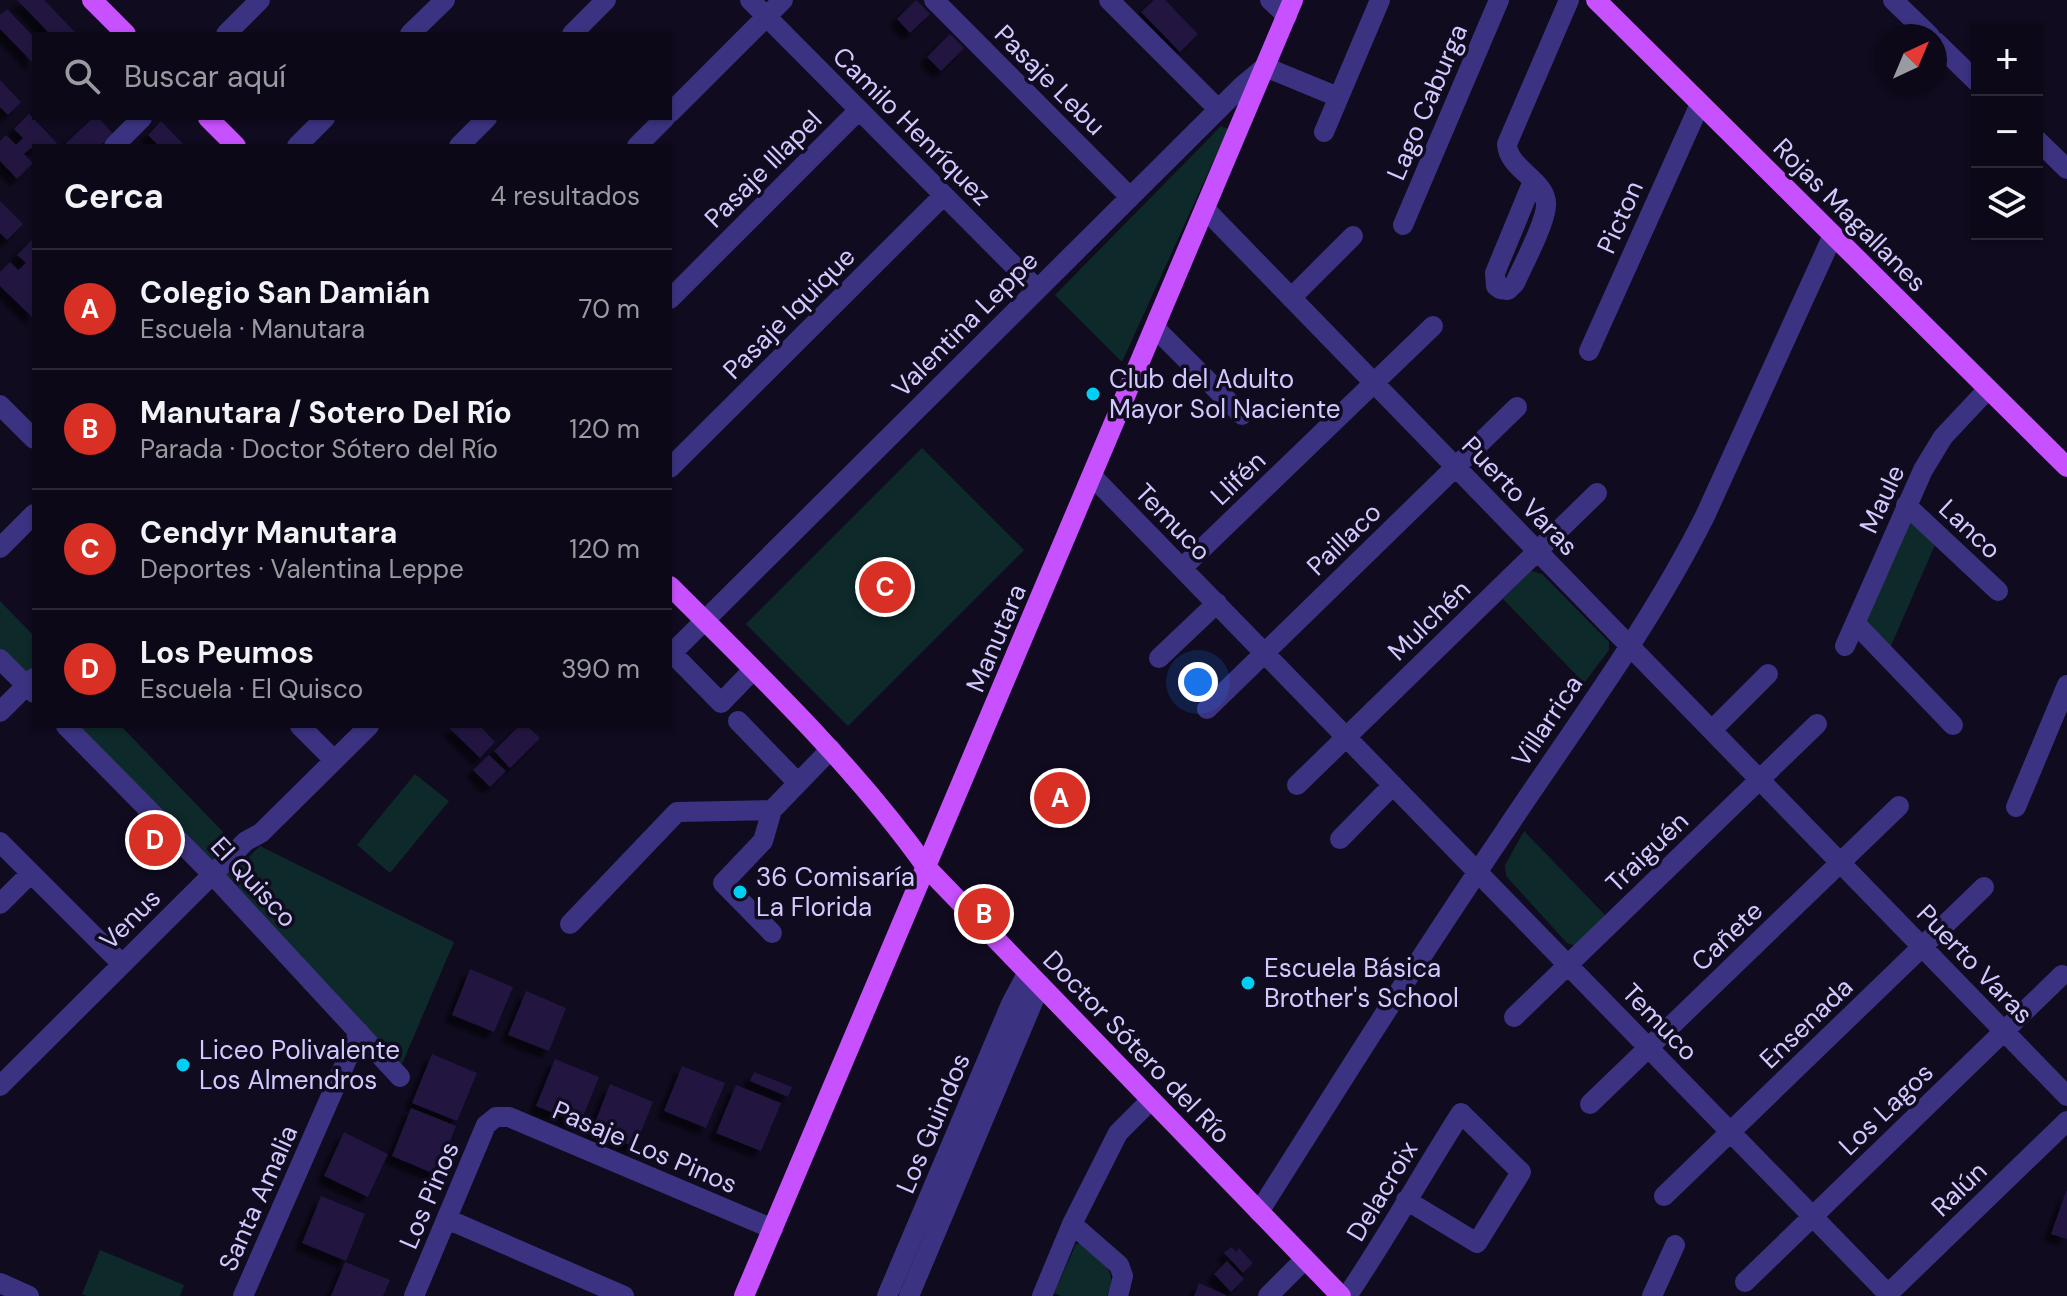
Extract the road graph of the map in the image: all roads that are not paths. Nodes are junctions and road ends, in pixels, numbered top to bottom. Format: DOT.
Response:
graph roads {
  1 [pos="92,0"];
  2 [pos="260,0"];
  3 [pos="445,0"];
  4 [pos="606,0"];
  5 [pos="750,0"];
  6 [pos="783,0"];
  7 [pos="934,0"];
  8 [pos="1109,0"];
  9 [pos="1270,0"];
  10 [pos="1380,0"];
  11 [pos="1499,0"];
  12 [pos="1569,0"];
  13 [pos="1596,0"];
  14 [pos="1893,0"];
  15 [pos="1290,8"];
  16 [pos="766,17"];
  17 [pos="1918,24"];
  18 [pos="124,32"];
  19 [pos="228,32"];
  20 [pos="412,32"];
  21 [pos="574,32"];
  22 [pos="1947,53"];
  23 [pos="1265,67"];
  24 [pos="1971,76"];
  25 [pos="1338,97"];
  26 [pos="1700,104"];
  27 [pos="1218,109"];
  28 [pos="859,110"];
  29 [pos="672,111"];
  30 [pos="140,120"];
  31 [pos="210,120"];
  32 [pos="323,120"];
  33 [pos="485,120"];
  34 [pos="663,120"];
  35 [pos="1324,132"];
  36 [pos="116,144"];
  37 [pos="234,144"];
  38 [pos="299,144"];
  39 [pos="461,144"];
  40 [pos="639,144"];
  41 [pos="2043,146"];
  42 [pos="2067,169"];
  43 [pos="1533,181"];
  44 [pos="944,195"];
  45 [pos="1130,197"];
  46 [pos="1205,209"];
  47 [pos="1403,225"];
  48 [pos="1833,235"];
  49 [pos="1353,236"];
  50 [pos="1037,289"];
  51 [pos="672,297"];
  52 [pos="1291,298"];
  53 [pos="1433,326"];
  54 [pos="1155,328"];
  55 [pos="1589,351"];
  56 [pos="1374,383"];
  57 [pos="1988,389"];
  58 [pos="0,405"];
  59 [pos="1517,407"];
  60 [pos="1242,415"];
  61 [pos="32,437"];
  62 [pos="672,466"];
  63 [pos="2067,467"];
  64 [pos="1456,468"];
  65 [pos="1093,477"];
  66 [pos="1597,493"];
  67 [pos="1906,505"];
  68 [pos="32,516"];
  69 [pos="0,548"];
  70 [pos="1537,551"];
  71 [pos="1182,568"];
  72 [pos="672,588"];
  73 [pos="1998,591"];
  74 [pos="1217,603"];
  75 [pos="704,620"];
  76 [pos="1855,623"];
  77 [pos="1629,645"];
  78 [pos="1845,646"];
  79 [pos="1264,653"];
  80 [pos="1159,658"];
  81 [pos="0,659"];
  82 [pos="753,670"];
  83 [pos="1768,674"];
  84 [pos="2067,685"];
  85 [pos="31,686"];
  86 [pos="1207,709"];
  87 [pos="0,712"];
  88 [pos="738,721"];
  89 [pos="1817,724"];
  90 [pos="1953,725"];
  91 [pos="68,728"];
  92 [pos="302,728"];
  93 [pos="367,728"];
  94 [pos="1712,730"];
  95 [pos="1346,737"];
  96 [pos="831,749"];
  97 [pos="334,760"];
  98 [pos="1759,779"];
  99 [pos="798,783"];
  100 [pos="1297,785"];
  101 [pos="1393,785"];
  102 [pos="1899,806"];
  103 [pos="2016,807"];
  104 [pos="772,810"];
  105 [pos="1340,839"];
  106 [pos="0,842"];
  107 [pos="1840,863"];
  108 [pos="927,868"];
  109 [pos="1477,872"];
  110 [pos="31,873"];
  111 [pos="212,874"];
  112 [pos="1984,887"];
  113 [pos="0,904"];
  114 [pos="570,924"];
  115 [pos="772,933"];
  116 [pos="1923,947"];
  117 [pos="122,964"];
  118 [pos="1568,965"];
  119 [pos="2062,975"];
  120 [pos="1034,979"];
  121 [pos="1514,1017"];
  122 [pos="2004,1031"];
  123 [pos="359,1032"];
  124 [pos="1648,1048"];
  125 [pos="400,1077"];
  126 [pos="0,1086"];
  127 [pos="2067,1096"];
  128 [pos="1151,1100"];
  129 [pos="1590,1104"];
  130 [pos="496,1117"];
  131 [pos="2067,1121"];
  132 [pos="1730,1132"];
  133 [pos="1664,1196"];
  134 [pos="1406,1200"];
  135 [pos="1259,1212"];
  136 [pos="1812,1217"];
  137 [pos="447,1219"];
  138 [pos="1072,1224"];
  139 [pos="773,1229"];
  140 [pos="1675,1245"];
  141 [pos="1305,1259"];
  142 [pos="1745,1282"];
  143 [pos="0,1283"];
  144 [pos="1889,1295"];
  145 [pos="29,1296"];
  146 [pos="243,1296"];
  147 [pos="414,1296"];
  148 [pos="624,1296"];
  149 [pos="744,1296"];
  150 [pos="887,1296"];
  151 [pos="909,1296"];
  152 [pos="1042,1296"];
  153 [pos="1118,1296"];
  154 [pos="1268,1296"];
  155 [pos="1344,1296"];
  156 [pos="1652,1296"];
  1 -- 18 [label="main road"];
  2 -- 19 [label="street"];
  3 -- 20 [label="street"];
  4 -- 21 [label="street"];
  5 -- 16 [label="street, Camilo Henríquez"];
  6 -- 16 [label="street"];
  7 -- 45 [label="street, Pasaje Lebu"];
  8 -- 27 [label="street"];
  9 -- 15 [label="street"];
  10 -- 25 [label="street"];
  11 -- 47 [label="street, Lago Caburga"];
  12 -- 43 [label="street"];
  13 -- 26 [label="main road, Rojas Magallanes"];
  14 -- 17 [label="street"];
  15 -- 23 [label="main road, Manutara"];
  16 -- 28 [label="street, Camilo Henríquez"];
  16 -- 29 [label="street"];
  22 -- 24 [label="street"];
  23 -- 25 [label="street"];
  23 -- 27 [label="street, Valentina Leppe"];
  23 -- 46 [label="main road, Manutara"];
  25 -- 35 [label="street"];
  26 -- 48 [label="main road, Rojas Magallanes"];
  26 -- 55 [label="street, Picton"];
  27 -- 45 [label="street, Valentina Leppe"];
  28 -- 44 [label="street, Camilo Henríquez"];
  28 -- 51 [label="street, Pasaje Illapel"];
  30 -- 36 [label="street"];
  31 -- 37 [label="main road"];
  32 -- 38 [label="street"];
  33 -- 39 [label="street"];
  34 -- 40 [label="street"];
  41 -- 42 [label="street"];
  44 -- 50 [label="street, Camilo Henríquez"];
  44 -- 62 [label="street, Pasaje Iquique"];
  45 -- 50 [label="street, Valentina Leppe"];
  46 -- 52 [label="street, Puerto Varas"];
  46 -- 54 [label="main road, Manutara"];
  48 -- 57 [label="main road, Rojas Magallanes"];
  48 -- 77 [label="street, Villarrica"];
  49 -- 52 [label="street"];
  50 -- 75 [label="street, Valentina Leppe"];
  52 -- 56 [label="street, Puerto Varas"];
  53 -- 56 [label="street, Llifén"];
  54 -- 60 [label="street"];
  54 -- 65 [label="main road, Manutara"];
  56 -- 64 [label="street, Puerto Varas"];
  56 -- 71 [label="street, Llifén"];
  57 -- 63 [label="main road, Rojas Magallanes"];
  57 -- 67 [label="street, Maule"];
  58 -- 61 [label="street"];
  59 -- 64 [label="street, Paillaco"];
  64 -- 70 [label="street, Puerto Varas"];
  64 -- 79 [label="street, Paillaco"];
  65 -- 71 [label="street, Temuco"];
  65 -- 108 [label="main road, Manutara"];
  66 -- 70 [label="street, Mulchén"];
  67 -- 73 [label="street, Lanco"];
  67 -- 76 [label="street, Maule"];
  68 -- 69 [label="street"];
  70 -- 77 [label="street, Puerto Varas"];
  70 -- 95 [label="street, Mulchén"];
  71 -- 74 [label="street, Temuco"];
  72 -- 75 [label="main road, Doctor Sótero del Río"];
  74 -- 79 [label="street, Temuco"];
  74 -- 80 [label="street"];
  75 -- 82 [label="main road, Doctor Sótero del Río"];
  75 -- 82 [label="street, Valentina Leppe"];
  76 -- 78 [label="street, Maule"];
  76 -- 90 [label="street"];
  77 -- 94 [label="street, Puerto Varas"];
  77 -- 109 [label="street, Villarrica"];
  79 -- 86 [label="street, Paillaco"];
  79 -- 95 [label="street, Temuco"];
  81 -- 85 [label="street"];
  82 -- 96 [label="main road, Doctor Sótero del Río"];
  83 -- 94 [label="street"];
  84 -- 103 [label="street"];
  85 -- 87 [label="street"];
  88 -- 99 [label="street"];
  89 -- 98 [label="street, Traiguén"];
  91 -- 111 [label="street, El Quisco"];
  92 -- 97 [label="street"];
  93 -- 97 [label="street, Venus"];
  94 -- 98 [label="street, Puerto Varas"];
  95 -- 100 [label="street, Mulchén"];
  95 -- 101 [label="street, Temuco"];
  96 -- 99 [label="street"];
  96 -- 108 [label="main road, Doctor Sótero del Río"];
  97 -- 111 [label="street, Venus"];
  98 -- 107 [label="street, Puerto Varas"];
  98 -- 118 [label="street, Traiguén"];
  99 -- 104 [label="street"];
  101 -- 105 [label="street"];
  101 -- 109 [label="street, Temuco"];
  102 -- 107 [label="street, Cañete"];
  104 -- 114 [label="street"];
  104 -- 115 [label="street"];
  106 -- 110 [label="street"];
  107 -- 116 [label="street, Puerto Varas"];
  107 -- 124 [label="street, Cañete"];
  108 -- 120 [label="main road, Doctor Sótero del Río"];
  108 -- 139 [label="main road, Manutara"];
  109 -- 118 [label="street, Temuco"];
  109 -- 135 [label="street, Villarrica"];
  110 -- 113 [label="street"];
  110 -- 117 [label="street"];
  111 -- 117 [label="street, Venus"];
  111 -- 123 [label="street, El Quisco"];
  112 -- 116 [label="street, Ensenada"];
  116 -- 122 [label="street, Puerto Varas"];
  116 -- 132 [label="street, Ensenada"];
  117 -- 126 [label="street, Venus"];
  118 -- 121 [label="street, Traiguén"];
  118 -- 124 [label="street, Temuco"];
  119 -- 122 [label="street, Los Lagos"];
  120 -- 128 [label="main road, Doctor Sótero del Río"];
  120 -- 150 [label="street, Los Guindos"];
  120 -- 151 [label="street, Los Guindos"];
  122 -- 127 [label="street, Puerto Varas"];
  122 -- 136 [label="street, Los Lagos"];
  123 -- 125 [label="street, El Quisco"];
  123 -- 146 [label="street, Santa Amalia"];
  124 -- 129 [label="street, Cañete"];
  124 -- 132 [label="street, Temuco"];
  128 -- 135 [label="main road, Doctor Sótero del Río"];
  128 -- 138 [label="street"];
  130 -- 137 [label="street, Los Pinos"];
  130 -- 139 [label="street, Pasaje Los Pinos"];
  131 -- 144 [label="street, Ralún"];
  132 -- 133 [label="street, Ensenada"];
  132 -- 136 [label="street, Temuco"];
  134 -- 134 [label="street, Delacroix"];
  134 -- 155 [label="street, Delacroix"];
  135 -- 141 [label="main road, Doctor Sótero del Río"];
  136 -- 142 [label="street, Los Lagos"];
  136 -- 144 [label="street, Temuco"];
  137 -- 147 [label="street, Los Pinos"];
  137 -- 148 [label="street"];
  138 -- 152 [label="street"];
  138 -- 153 [label="street"];
  139 -- 149 [label="main road, Manutara"];
  140 -- 156 [label="street"];
  141 -- 154 [label="street"];
  141 -- 155 [label="main road, Doctor Sótero del Río"];
  143 -- 145 [label="street"];
}
